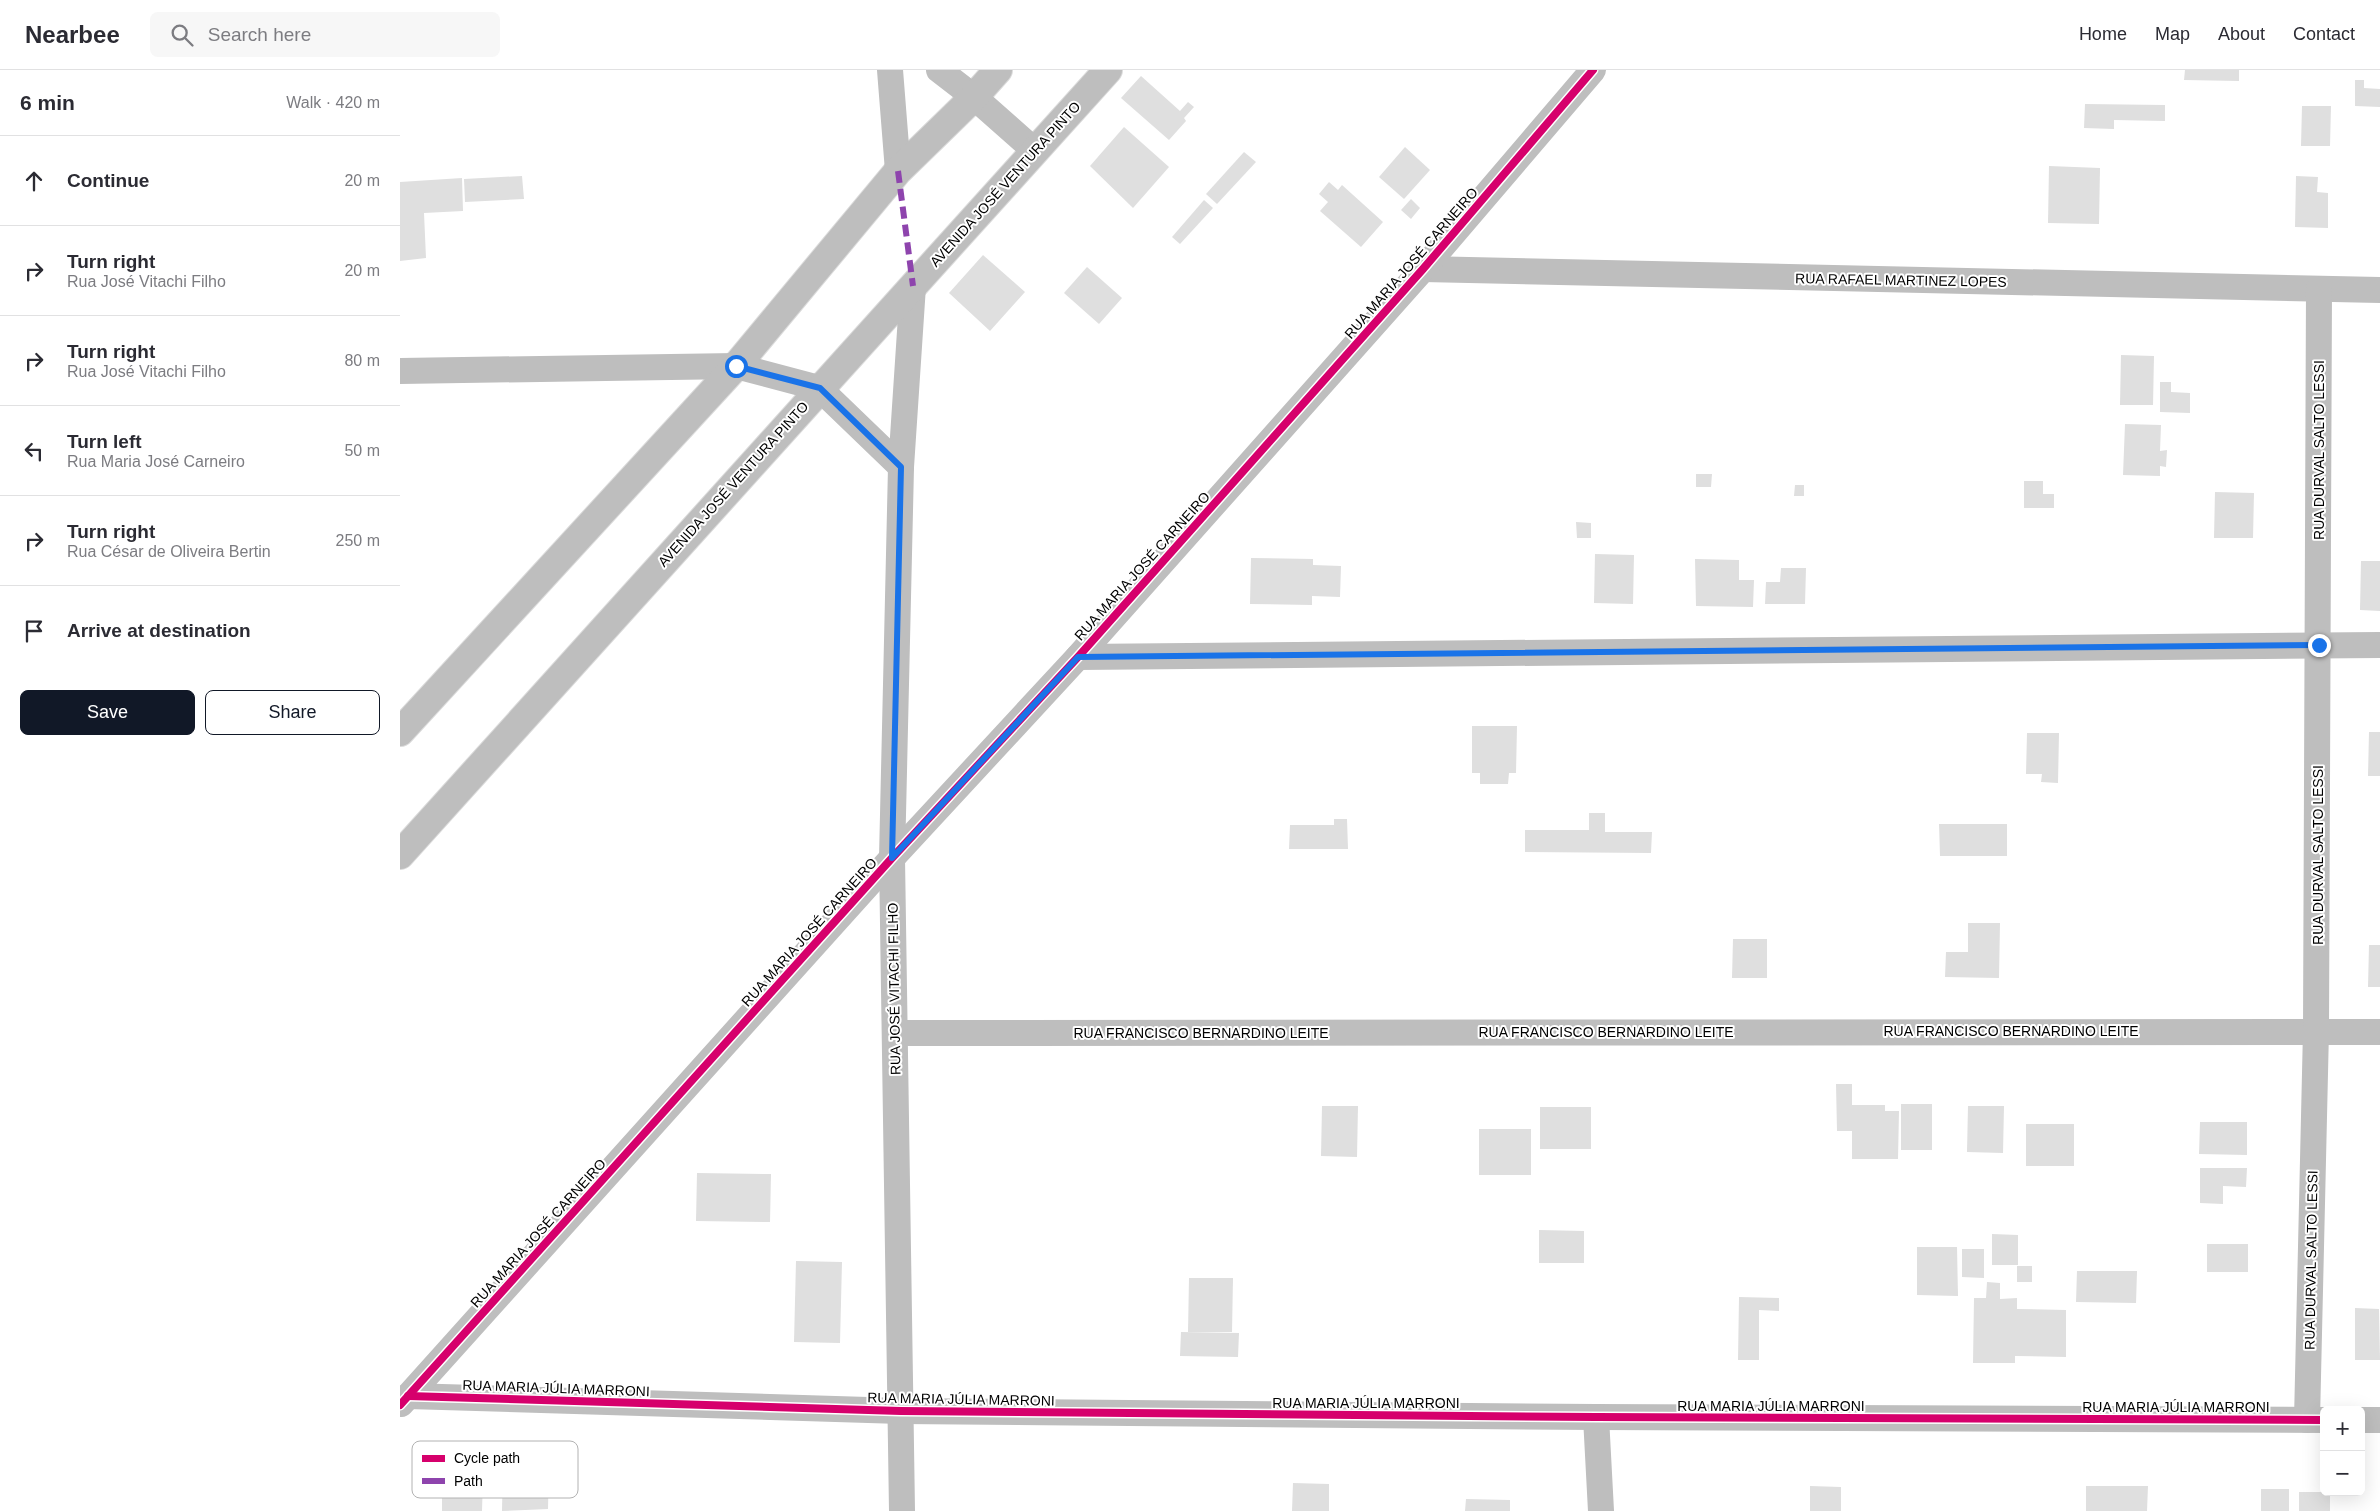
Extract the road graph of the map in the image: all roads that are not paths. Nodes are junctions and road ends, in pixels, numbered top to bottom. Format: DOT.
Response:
graph roads {
  1 [pos="890,70"];
  2 [pos="939,70"];
  3 [pos="998,70"];
  4 [pos="1108,70"];
  5 [pos="1593,70"];
  6 [pos="974,96"];
  7 [pos="1035,151"];
  8 [pos="898,171"];
  9 [pos="1423,269"];
  10 [pos="913,286"];
  11 [pos="2319,289"];
  12 [pos="2380,290"];
  13 [pos="736,366"];
  14 [pos="400,371"];
  15 [pos="820,388"];
  16 [pos="901,467"];
  17 [pos="2319,645"];
  18 [pos="2380,645"];
  19 [pos="1078,657"];
  20 [pos="400,732"];
  21 [pos="400,855"];
  22 [pos="892,858"];
  23 [pos="2316,1030"];
  24 [pos="2380,1032"];
  25 [pos="895,1033"];
  26 [pos="404,1400"];
  27 [pos="900,1412"];
  28 [pos="1596,1418"];
  29 [pos="2316,1420"];
  30 [pos="2365,1420"];
  31 [pos="2380,1420"];
  32 [pos="902,1511"];
  33 [pos="1600,1511"];
  1 -- 8 [label="street"];
  2 -- 6 [label="street"];
  3 -- 6 [label="main road"];
  4 -- 7 [label="main road, AVENIDA JOSÉ VENTURA PINTO"];
  5 -- 9 [label="street, RUA MARIA JOSÉ CARNEIRO"];
  6 -- 7 [label="street"];
  6 -- 8 [label="main road"];
  7 -- 10 [label="main road, AVENIDA JOSÉ VENTURA PINTO"];
  8 -- 13 [label="main road"];
  9 -- 11 [label="street, RUA RAFAEL MARTINEZ LOPES"];
  9 -- 19 [label="street, RUA MARIA JOSÉ CARNEIRO"];
  10 -- 15 [label="main road, AVENIDA JOSÉ VENTURA PINTO"];
  10 -- 16 [label="street, RUA JOSÉ VITACHI FILHO"];
  11 -- 12 [label="street, RUA RAFAEL MARTINEZ LOPES"];
  11 -- 17 [label="street, RUA DURVAL SALTO LESSI"];
  13 -- 14 [label="street"];
  13 -- 15 [label="street"];
  13 -- 20 [label="main road"];
  15 -- 16 [label="street"];
  15 -- 21 [label="main road, AVENIDA JOSÉ VENTURA PINTO"];
  16 -- 22 [label="street, RUA JOSÉ VITACHI FILHO"];
  17 -- 18 [label="street"];
  17 -- 19 [label="street"];
  17 -- 23 [label="street, RUA DURVAL SALTO LESSI"];
  19 -- 22 [label="street, RUA MARIA JOSÉ CARNEIRO"];
  22 -- 25 [label="street, RUA JOSÉ VITACHI FILHO"];
  22 -- 26 [label="street, RUA MARIA JOSÉ CARNEIRO"];
  23 -- 24 [label="street, RUA FRANCISCO BERNARDINO LEITE"];
  23 -- 25 [label="street, RUA FRANCISCO BERNARDINO LEITE"];
  23 -- 29 [label="street, RUA DURVAL SALTO LESSI"];
  25 -- 27 [label="street, RUA JOSÉ VITACHI FILHO"];
  26 -- 27 [label="street, RUA MARIA JÚLIA MARRONI"];
  27 -- 28 [label="street, RUA MARIA JÚLIA MARRONI"];
  27 -- 32 [label="street, RUA JOSÉ VITACHI FILHO"];
  28 -- 29 [label="street, RUA MARIA JÚLIA MARRONI"];
  28 -- 33 [label="street"];
  30 -- 31 [label="street"];
}
